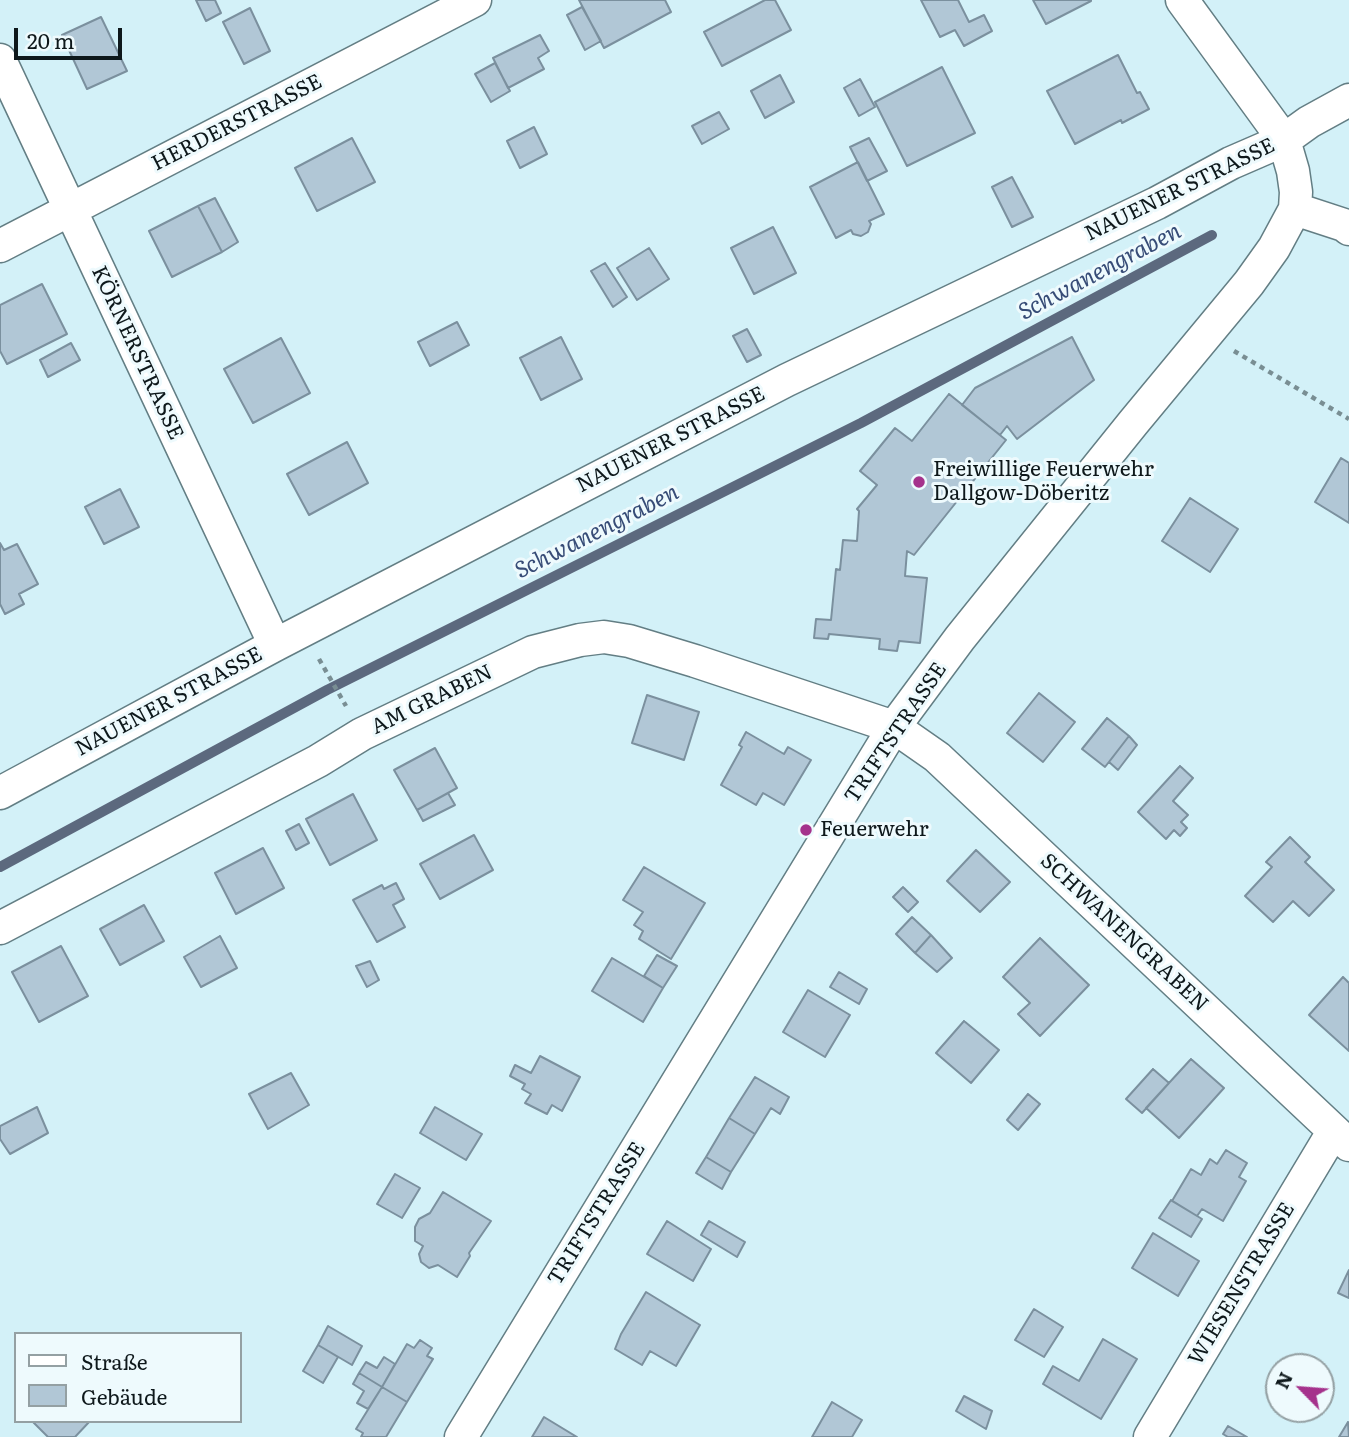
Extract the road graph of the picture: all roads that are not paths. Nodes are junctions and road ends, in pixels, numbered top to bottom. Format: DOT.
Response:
graph roads {
  1 [pos="475,0"];
  2 [pos="1182,0"];
  3 [pos="0,60"];
  4 [pos="1349,100"];
  5 [pos="1284,139"];
  6 [pos="1295,209"];
  7 [pos="70,210"];
  8 [pos="1349,229"];
  9 [pos="0,246"];
  10 [pos="275,645"];
  11 [pos="894,727"];
  12 [pos="0,793"];
  13 [pos="0,928"];
  14 [pos="1341,1139"];
  15 [pos="461,1437"];
  16 [pos="1150,1437"];
  1 -- 7 [label="street, HERDERSTRASSE"];
  2 -- 5 [label="street"];
  3 -- 7 [label="street, KÖRNERSTRASSE"];
  4 -- 5 [label="street, NAUENER STRASSE"];
  5 -- 6 [label="street"];
  5 -- 10 [label="street, NAUENER STRASSE"];
  6 -- 8 [label="street"];
  6 -- 11 [label="street, TRIFTSTRASSE"];
  7 -- 9 [label="street, HERDERSTRASSE"];
  7 -- 10 [label="street, KÖRNERSTRASSE"];
  10 -- 12 [label="street, NAUENER STRASSE"];
  11 -- 13 [label="street, AM GRABEN"];
  11 -- 14 [label="street, SCHWANENGRABEN"];
  11 -- 15 [label="street, TRIFTSTRASSE"];
  14 -- 16 [label="street, WIESENSTRASSE"];
}
